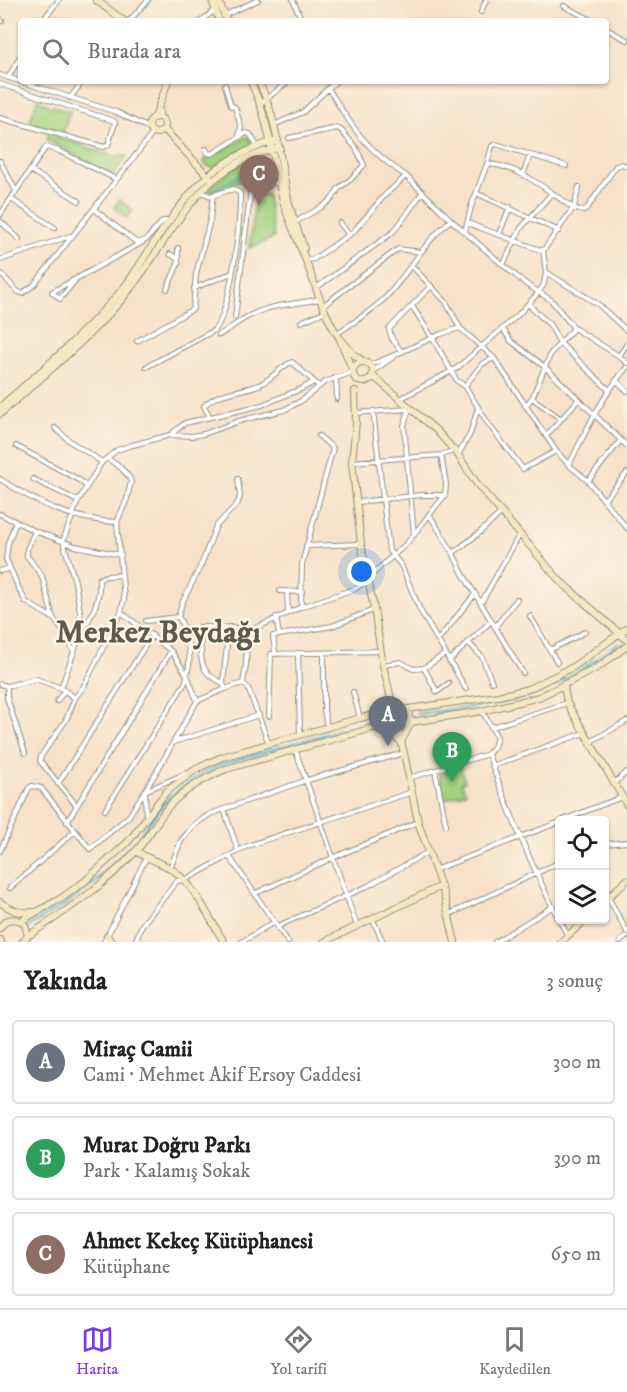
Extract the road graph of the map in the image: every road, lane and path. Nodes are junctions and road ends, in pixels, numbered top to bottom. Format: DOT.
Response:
graph roads {
  1 [pos="59,0"];
  2 [pos="96,0"];
  3 [pos="148,0"];
  4 [pos="212,0"];
  5 [pos="218,0"];
  6 [pos="258,0"];
  7 [pos="293,0"];
  8 [pos="486,0"];
  9 [pos="564,6"];
  10 [pos="481,12"];
  11 [pos="217,16"];
  12 [pos="44,18"];
  13 [pos="120,18"];
  14 [pos="132,18"];
  15 [pos="226,18"];
  16 [pos="301,18"];
  17 [pos="587,18"];
  18 [pos="609,30"];
  19 [pos="627,40"];
  20 [pos="18,60"];
  21 [pos="0,75"];
  22 [pos="8,78"];
  23 [pos="18,81"];
  24 [pos="0,84"];
  25 [pos="27,84"];
  26 [pos="81,84"];
  27 [pos="167,84"];
  28 [pos="256,84"];
  29 [pos="285,84"];
  30 [pos="333,84"];
  31 [pos="225,85"];
  32 [pos="328,88"];
  33 [pos="59,94"];
  34 [pos="70,98"];
  35 [pos="56,101"];
  36 [pos="264,101"];
  37 [pos="158,117"];
  38 [pos="0,118"];
  39 [pos="274,126"];
  40 [pos="150,129"];
  41 [pos="163,130"];
  42 [pos="239,137"];
  43 [pos="289,138"];
  44 [pos="278,140"];
  45 [pos="270,142"];
  46 [pos="257,147"];
  47 [pos="280,148"];
  48 [pos="206,149"];
  49 [pos="271,150"];
  50 [pos="530,155"];
  51 [pos="0,161"];
  52 [pos="487,164"];
  53 [pos="566,166"];
  54 [pos="627,166"];
  55 [pos="30,170"];
  56 [pos="523,175"];
  57 [pos="406,176"];
  58 [pos="210,178"];
  59 [pos="116,179"];
  60 [pos="282,182"];
  61 [pos="579,187"];
  62 [pos="16,191"];
  63 [pos="201,192"];
  64 [pos="423,192"];
  65 [pos="476,193"];
  66 [pos="552,193"];
  67 [pos="213,195"];
  68 [pos="11,200"];
  69 [pos="79,201"];
  70 [pos="510,207"];
  71 [pos="574,207"];
  72 [pos="93,209"];
  73 [pos="0,215"];
  74 [pos="530,217"];
  75 [pos="451,220"];
  76 [pos="0,221"];
  77 [pos="170,221"];
  78 [pos="293,223"];
  79 [pos="340,223"];
  80 [pos="467,223"];
  81 [pos="55,228"];
  82 [pos="558,231"];
  83 [pos="465,233"];
  84 [pos="349,235"];
  85 [pos="499,235"];
  86 [pos="73,236"];
  87 [pos="19,239"];
  88 [pos="514,239"];
  89 [pos="143,242"];
  90 [pos="178,248"];
  91 [pos="543,251"];
  92 [pos="421,252"];
  93 [pos="170,254"];
  94 [pos="178,259"];
  95 [pos="0,260"];
  96 [pos="306,260"];
  97 [pos="411,264"];
  98 [pos="503,265"];
  99 [pos="546,272"];
  100 [pos="0,273"];
  101 [pos="232,273"];
  102 [pos="77,278"];
  103 [pos="431,286"];
  104 [pos="167,288"];
  105 [pos="194,288"];
  106 [pos="316,288"];
  107 [pos="539,292"];
  108 [pos="528,304"];
  109 [pos="324,305"];
  110 [pos="412,306"];
  111 [pos="235,317"];
  112 [pos="301,322"];
  113 [pos="460,328"];
  114 [pos="574,328"];
  115 [pos="503,329"];
  116 [pos="627,331"];
  117 [pos="219,334"];
  118 [pos="338,335"];
  119 [pos="432,337"];
  120 [pos="137,341"];
  121 [pos="560,343"];
  122 [pos="627,344"];
  123 [pos="480,346"];
  124 [pos="400,352"];
  125 [pos="619,356"];
  126 [pos="494,358"];
  127 [pos="367,363"];
  128 [pos="627,365"];
  129 [pos="146,367"];
  130 [pos="545,367"];
  131 [pos="452,371"];
  132 [pos="354,373"];
  133 [pos="373,374"];
  134 [pos="336,377"];
  135 [pos="616,380"];
  136 [pos="314,382"];
  137 [pos="362,382"];
  138 [pos="319,386"];
  139 [pos="465,386"];
  140 [pos="609,390"];
  141 [pos="355,391"];
  142 [pos="627,391"];
  143 [pos="532,398"];
  144 [pos="337,399"];
  145 [pos="579,399"];
  146 [pos="399,400"];
  147 [pos="0,406"];
  148 [pos="525,406"];
  149 [pos="478,408"];
  150 [pos="409,409"];
  151 [pos="374,411"];
  152 [pos="356,413"];
  153 [pos="0,414"];
  154 [pos="595,414"];
  155 [pos="211,417"];
  156 [pos="561,419"];
  157 [pos="55,428"];
  158 [pos="170,435"];
  159 [pos="319,436"];
  160 [pos="546,436"];
  161 [pos="621,440"];
  162 [pos="16,446"];
  163 [pos="627,446"];
  164 [pos="556,451"];
  165 [pos="456,453"];
  166 [pos="441,455"];
  167 [pos="407,457"];
  168 [pos="107,458"];
  169 [pos="379,460"];
  170 [pos="102,462"];
  171 [pos="352,462"];
  172 [pos="569,465"];
  173 [pos="627,473"];
  174 [pos="0,479"];
  175 [pos="33,479"];
  176 [pos="238,479"];
  177 [pos="588,481"];
  178 [pos="86,486"];
  179 [pos="445,495"];
  180 [pos="410,497"];
  181 [pos="383,500"];
  182 [pos="603,500"];
  183 [pos="78,501"];
  184 [pos="357,502"];
  185 [pos="502,513"];
  186 [pos="0,514"];
  187 [pos="429,514"];
  188 [pos="72,516"];
  189 [pos="16,522"];
  190 [pos="117,522"];
  191 [pos="627,528"];
  192 [pos="35,531"];
  193 [pos="520,533"];
  194 [pos="414,535"];
  195 [pos="63,541"];
  196 [pos="361,544"];
  197 [pos="306,546"];
  198 [pos="453,553"];
  199 [pos="121,555"];
  200 [pos="393,557"];
  201 [pos="10,568"];
  202 [pos="0,571"];
  203 [pos="122,574"];
  204 [pos="368,580"];
  205 [pos="280,591"];
  206 [pos="287,591"];
  207 [pos="302,591"];
  208 [pos="475,594"];
  209 [pos="517,599"];
  210 [pos="480,603"];
  211 [pos="301,607"];
  212 [pos="374,609"];
  213 [pos="121,612"];
  214 [pos="288,612"];
  215 [pos="530,616"];
  216 [pos="178,617"];
  217 [pos="276,617"];
  218 [pos="53,618"];
  219 [pos="146,621"];
  220 [pos="491,621"];
  221 [pos="229,627"];
  222 [pos="495,627"];
  223 [pos="627,628"];
  224 [pos="246,629"];
  225 [pos="81,632"];
  226 [pos="585,632"];
  227 [pos="621,633"];
  228 [pos="152,634"];
  229 [pos="279,635"];
  230 [pos="614,639"];
  231 [pos="627,639"];
  232 [pos="437,640"];
  233 [pos="468,642"];
  234 [pos="625,647"];
  235 [pos="550,650"];
  236 [pos="74,651"];
  237 [pos="171,651"];
  238 [pos="381,651"];
  239 [pos="275,652"];
  240 [pos="298,653"];
  241 [pos="324,653"];
  242 [pos="446,654"];
  243 [pos="449,661"];
  244 [pos="557,662"];
  245 [pos="383,665"];
  246 [pos="424,668"];
  247 [pos="523,673"];
  248 [pos="187,675"];
  249 [pos="492,682"];
  250 [pos="223,683"];
  251 [pos="243,683"];
  252 [pos="449,683"];
  253 [pos="0,684"];
  254 [pos="7,686"];
  255 [pos="564,686"];
  256 [pos="63,689"];
  257 [pos="225,689"];
  258 [pos="466,689"];
  259 [pos="353,692"];
  260 [pos="75,698"];
  261 [pos="57,701"];
  262 [pos="196,701"];
  263 [pos="567,704"];
  264 [pos="410,709"];
  265 [pos="394,711"];
  266 [pos="482,711"];
  267 [pos="378,714"];
  268 [pos="259,715"];
  269 [pos="269,716"];
  270 [pos="360,718"];
  271 [pos="412,721"];
  272 [pos="627,721"];
  273 [pos="397,723"];
  274 [pos="381,726"];
  275 [pos="492,726"];
  276 [pos="327,727"];
  277 [pos="584,733"];
  278 [pos="300,735"];
  279 [pos="174,742"];
  280 [pos="401,742"];
  281 [pos="590,742"];
  282 [pos="269,744"];
  283 [pos="295,749"];
  284 [pos="25,753"];
  285 [pos="404,753"];
  286 [pos="488,754"];
  287 [pos="492,766"];
  288 [pos="196,769"];
  289 [pos="435,770"];
  290 [pos="627,772"];
  291 [pos="408,778"];
  292 [pos="304,781"];
  293 [pos="614,783"];
  294 [pos="58,784"];
  295 [pos="145,791"];
  296 [pos="411,792"];
  297 [pos="622,797"];
  298 [pos="627,805"];
  299 [pos="77,806"];
  300 [pos="224,809"];
  301 [pos="105,810"];
  302 [pos="574,816"];
  303 [pos="146,817"];
  304 [pos="67,822"];
  305 [pos="319,822"];
  306 [pos="418,822"];
  307 [pos="555,823"];
  308 [pos="446,825"];
  309 [pos="75,831"];
  310 [pos="520,838"];
  311 [pos="627,842"];
  312 [pos="609,844"];
  313 [pos="0,851"];
  314 [pos="136,851"];
  315 [pos="238,851"];
  316 [pos="428,852"];
  317 [pos="229,855"];
  318 [pos="146,858"];
  319 [pos="332,858"];
  320 [pos="555,864"];
  321 [pos="170,868"];
  322 [pos="434,870"];
  323 [pos="536,873"];
  324 [pos="185,880"];
  325 [pos="627,880"];
  326 [pos="441,886"];
  327 [pos="10,888"];
  328 [pos="256,893"];
  329 [pos="346,896"];
  330 [pos="609,896"];
  331 [pos="0,902"];
  332 [pos="609,904"];
  333 [pos="552,907"];
  334 [pos="38,911"];
  335 [pos="450,914"];
  336 [pos="0,916"];
  337 [pos="17,920"];
  338 [pos="373,920"];
  339 [pos="276,924"];
  340 [pos="581,924"];
  341 [pos="1,926"];
  342 [pos="357,927"];
  343 [pos="627,934"];
  344 [pos="28,936"];
  345 [pos="568,936"];
  346 [pos="106,939"];
  347 [pos="22,942"];
  348 [pos="112,942"];
  349 [pos="135,942"];
  350 [pos="224,942"];
  351 [pos="242,942"];
  352 [pos="288,942"];
  353 [pos="326,942"];
  354 [pos="383,942"];
  355 [pos="455,942"];
  356 [pos="495,942"];
  357 [pos="561,942"];
  358 [pos="620,942"];
  1 -- 12 [label="street"];
  2 -- 13 [label="main road"];
  3 -- 14 [label="street"];
  4 -- 11 [label="main road"];
  5 -- 15 [label="main road"];
  6 -- 15 [label="street"];
  7 -- 16 [label="street"];
  8 -- 10 [label="street"];
  9 -- 17 [label="street"];
  11 -- 15 [label="street"];
  18 -- 19 [label="street"];
  20 -- 22 [label="street"];
  21 -- 22 [label="street"];
  22 -- 23 [label="street"];
  24 -- 35 [label="street"];
  25 -- 33 [label="street"];
  26 -- 34 [label="street"];
  27 -- 37 [label="main road"];
  28 -- 36 [label="main road"];
  29 -- 36 [label="street"];
  30 -- 32 [label="street"];
  31 -- 42 [label="street"];
  32 -- 39 [label="street"];
  32 -- 57 [label="street"];
  33 -- 34 [label="street"];
  33 -- 35 [label="street"];
  34 -- 40 [label="street"];
  35 -- 38 [label="street"];
  36 -- 39 [label="main road"];
  36 -- 45 [label="main road"];
  37 -- 40 [label="main road"];
  37 -- 41 [label="main road"];
  39 -- 44 [label="main road"];
  40 -- 41 [label="main road"];
  40 -- 59 [label="street"];
  41 -- 58 [label="main road"];
  42 -- 46 [label="street"];
  42 -- 48 [label="street"];
  43 -- 78 [label="street"];
  44 -- 45 [label="main road"];
  44 -- 47 [label="main road"];
  45 -- 46 [label="main road"];
  45 -- 49 [label="main road"];
  46 -- 58 [label="main road"];
  47 -- 49 [label="main road"];
  47 -- 60 [label="main road"];
  49 -- 58 [label="main road"];
  49 -- 60 [label="main road"];
  50 -- 52 [label="street"];
  50 -- 53 [label="street"];
  50 -- 56 [label="street"];
  51 -- 62 [label="street"];
  52 -- 56 [label="street"];
  52 -- 65 [label="street"];
  54 -- 71 [label="street"];
  55 -- 59 [label="street"];
  55 -- 62 [label="street"];
  55 -- 69 [label="street"];
  56 -- 66 [label="street"];
  57 -- 64 [label="street"];
  57 -- 84 [label="street"];
  58 -- 63 [label="main road"];
  58 -- 77 [label="main road"];
  59 -- 72 [label="street"];
  60 -- 78 [label="main road"];
  60 -- 111 [label="street"];
  61 -- 71 [label="street"];
  62 -- 68 [label="street"];
  63 -- 67 [label="street"];
  63 -- 153 [label="main road"];
  64 -- 75 [label="street"];
  64 -- 106 [label="street"];
  65 -- 70 [label="street"];
  65 -- 80 [label="street"];
  66 -- 71 [label="street"];
  66 -- 74 [label="street"];
  67 -- 101 [label="street"];
  67 -- 105 [label="street"];
  68 -- 73 [label="street"];
  68 -- 81 [label="street"];
  70 -- 74 [label="street"];
  70 -- 85 [label="street"];
  71 -- 82 [label="street"];
  72 -- 86 [label="street"];
  72 -- 89 [label="street"];
  74 -- 82 [label="street"];
  74 -- 88 [label="street"];
  75 -- 83 [label="street"];
  75 -- 92 [label="street"];
  76 -- 87 [label="street"];
  77 -- 89 [label="street"];
  77 -- 147 [label="main road"];
  78 -- 96 [label="main road"];
  79 -- 84 [label="street"];
  80 -- 83 [label="street"];
  80 -- 85 [label="street"];
  82 -- 91 [label="street"];
  83 -- 98 [label="street"];
  84 -- 96 [label="street"];
  85 -- 88 [label="street"];
  86 -- 95 [label="street"];
  86 -- 100 [label="street"];
  88 -- 91 [label="street"];
  88 -- 98 [label="street"];
  89 -- 102 [label="street"];
  90 -- 94 [label="street"];
  91 -- 99 [label="street"];
  92 -- 97 [label="street"];
  92 -- 109 [label="street"];
  93 -- 94 [label="street"];
  94 -- 104 [label="street"];
  96 -- 106 [label="main road"];
  97 -- 103 [label="street"];
  97 -- 118 [label="street"];
  98 -- 107 [label="street"];
  99 -- 107 [label="street"];
  99 -- 116 [label="street"];
  101 -- 105 [label="street"];
  101 -- 129 [label="street"];
  102 -- 102 [label="street"];
  103 -- 110 [label="street"];
  103 -- 113 [label="street"];
  105 -- 120 [label="street"];
  106 -- 109 [label="main road"];
  107 -- 108 [label="street"];
  107 -- 114 [label="street"];
  108 -- 115 [label="street"];
  108 -- 121 [label="street"];
  109 -- 112 [label="street"];
  109 -- 117 [label="street"];
  109 -- 118 [label="main road"];
  110 -- 119 [label="street"];
  110 -- 124 [label="street"];
  113 -- 119 [label="street"];
  113 -- 123 [label="street"];
  114 -- 121 [label="street"];
  114 -- 125 [label="street"];
  115 -- 123 [label="street"];
  115 -- 130 [label="street"];
  118 -- 127 [label="main road"];
  118 -- 132 [label="main road"];
  119 -- 124 [label="street"];
  119 -- 131 [label="street"];
  121 -- 130 [label="street"];
  121 -- 140 [label="street"];
  122 -- 125 [label="street"];
  123 -- 126 [label="street"];
  123 -- 131 [label="street"];
  124 -- 127 [label="street"];
  124 -- 133 [label="street"];
  125 -- 128 [label="street"];
  126 -- 139 [label="street"];
  126 -- 148 [label="street"];
  127 -- 132 [label="main road"];
  127 -- 133 [label="main road"];
  128 -- 135 [label="street"];
  130 -- 143 [label="street"];
  130 -- 145 [label="street"];
  131 -- 139 [label="street"];
  131 -- 146 [label="street"];
  132 -- 134 [label="street"];
  132 -- 137 [label="main road"];
  132 -- 141 [label="main road"];
  133 -- 137 [label="main road"];
  133 -- 146 [label="main road"];
  134 -- 138 [label="street"];
  134 -- 144 [label="street"];
  135 -- 140 [label="street"];
  135 -- 142 [label="street"];
  136 -- 138 [label="street"];
  136 -- 155 [label="street"];
  136 -- 155 [label="street"];
  137 -- 141 [label="main road"];
  138 -- 158 [label="street"];
  139 -- 149 [label="street"];
  140 -- 154 [label="street"];
  141 -- 152 [label="main road"];
  143 -- 148 [label="street"];
  143 -- 156 [label="street"];
  145 -- 154 [label="street"];
  145 -- 156 [label="street"];
  146 -- 150 [label="main road"];
  148 -- 160 [label="street"];
  149 -- 164 [label="street"];
  149 -- 165 [label="street"];
  150 -- 151 [label="street"];
  150 -- 165 [label="main road"];
  150 -- 167 [label="street"];
  151 -- 152 [label="street"];
  151 -- 169 [label="street"];
  152 -- 171 [label="main road"];
  154 -- 161 [label="street"];
  154 -- 172 [label="street"];
  155 -- 158 [label="street"];
  156 -- 160 [label="street"];
  157 -- 170 [label="street"];
  158 -- 168 [label="street"];
  159 -- 197 [label="street"];
  160 -- 164 [label="street"];
  161 -- 163 [label="street"];
  161 -- 177 [label="street"];
  162 -- 178 [label="street"];
  164 -- 172 [label="street"];
  165 -- 166 [label="street"];
  165 -- 185 [label="main road"];
  166 -- 167 [label="street"];
  166 -- 179 [label="street"];
  167 -- 169 [label="street"];
  167 -- 180 [label="street"];
  168 -- 170 [label="street"];
  168 -- 190 [label="street"];
  169 -- 171 [label="street"];
  169 -- 181 [label="street"];
  170 -- 178 [label="street"];
  171 -- 184 [label="main road"];
  172 -- 177 [label="street"];
  173 -- 182 [label="street"];
  174 -- 188 [label="street"];
  175 -- 183 [label="street"];
  176 -- 216 [label="street"];
  177 -- 182 [label="street"];
  178 -- 183 [label="street"];
  179 -- 180 [label="street"];
  179 -- 187 [label="street"];
  180 -- 181 [label="street"];
  180 -- 194 [label="street"];
  181 -- 184 [label="street"];
  181 -- 200 [label="street"];
  182 -- 191 [label="street"];
  183 -- 188 [label="street"];
  184 -- 196 [label="main road"];
  185 -- 193 [label="main road"];
  185 -- 198 [label="street"];
  186 -- 189 [label="street"];
  187 -- 194 [label="street"];
  187 -- 198 [label="street"];
  188 -- 190 [label="street"];
  188 -- 195 [label="street"];
  189 -- 192 [label="street"];
  189 -- 201 [label="street"];
  190 -- 199 [label="street"];
  192 -- 195 [label="street"];
  192 -- 218 [label="street"];
  193 -- 210 [label="street"];
  193 -- 227 [label="main road"];
  194 -- 200 [label="street"];
  195 -- 199 [label="street"];
  195 -- 225 [label="street"];
  196 -- 197 [label="street"];
  196 -- 204 [label="main road"];
  197 -- 207 [label="street"];
  198 -- 208 [label="street"];
  199 -- 203 [label="street"];
  200 -- 204 [label="street"];
  200 -- 232 [label="street"];
  201 -- 202 [label="street"];
  201 -- 218 [label="street"];
  203 -- 213 [label="street"];
  203 -- 225 [label="street"];
  204 -- 211 [label="street"];
  204 -- 212 [label="main road"];
  205 -- 206 [label="street"];
  206 -- 207 [label="street"];
  206 -- 214 [label="street"];
  207 -- 211 [label="street"];
  208 -- 210 [label="street"];
  208 -- 232 [label="street"];
  209 -- 222 [label="street"];
  210 -- 220 [label="street"];
  211 -- 214 [label="street"];
  212 -- 229 [label="street"];
  212 -- 238 [label="main road"];
  213 -- 228 [label="street"];
  213 -- 260 [label="street"];
  214 -- 217 [label="street"];
  215 -- 235 [label="street"];
  216 -- 219 [label="street"];
  216 -- 248 [label="street"];
  217 -- 224 [label="street"];
  217 -- 229 [label="street"];
  218 -- 236 [label="street"];
  220 -- 222 [label="street"];
  220 -- 233 [label="street"];
  221 -- 224 [label="street"];
  221 -- 250 [label="street"];
  221 -- 250 [label="street"];
  222 -- 247 [label="street"];
  223 -- 227 [label="main road"];
  224 -- 251 [label="street"];
  225 -- 236 [label="street"];
  226 -- 235 [label="street"];
  227 -- 230 [label="main road"];
  227 -- 231 [label="main road"];
  228 -- 237 [label="street"];
  228 -- 294 [label="street"];
  229 -- 239 [label="street"];
  230 -- 234 [label="main road"];
  230 -- 264 [label="main road"];
  232 -- 242 [label="street"];
  233 -- 243 [label="street"];
  233 -- 249 [label="street"];
  234 -- 255 [label="main road"];
  235 -- 244 [label="street"];
  236 -- 256 [label="street"];
  237 -- 248 [label="street"];
  237 -- 299 [label="street"];
  238 -- 241 [label="street"];
  238 -- 245 [label="main road"];
  239 -- 240 [label="street"];
  239 -- 269 [label="street"];
  240 -- 241 [label="street"];
  240 -- 278 [label="street"];
  241 -- 276 [label="street"];
  242 -- 243 [label="street"];
  242 -- 246 [label="street"];
  243 -- 258 [label="street"];
  245 -- 246 [label="street"];
  245 -- 265 [label="main road"];
  246 -- 252 [label="street"];
  248 -- 262 [label="street"];
  248 -- 301 [label="street"];
  250 -- 257 [label="street"];
  251 -- 257 [label="street"];
  251 -- 268 [label="street"];
  253 -- 254 [label="street"];
  254 -- 256 [label="street"];
  254 -- 284 [label="street"];
  255 -- 263 [label="main road"];
  255 -- 266 [label="main road"];
  256 -- 260 [label="street"];
  256 -- 261 [label="street"];
  257 -- 262 [label="street"];
  259 -- 270 [label="street"];
  260 -- 294 [label="street"];
  262 -- 279 [label="street"];
  263 -- 275 [label="street"];
  263 -- 277 [label="main road"];
  264 -- 265 [label="main road"];
  264 -- 271 [label="main road"];
  265 -- 267 [label="main road"];
  265 -- 273 [label="main road"];
  266 -- 271 [label="main road"];
  266 -- 275 [label="street"];
  267 -- 270 [label="main road"];
  267 -- 274 [label="main road"];
  268 -- 279 [label="street"];
  268 -- 282 [label="street"];
  270 -- 276 [label="main road"];
  271 -- 273 [label="main road"];
  271 -- 280 [label="main road"];
  272 -- 281 [label="street"];
  273 -- 274 [label="main road"];
  273 -- 280 [label="main road"];
  274 -- 280 [label="main road"];
  274 -- 283 [label="main road"];
  275 -- 286 [label="street"];
  276 -- 278 [label="main road"];
  277 -- 281 [label="main road"];
  277 -- 287 [label="street"];
  278 -- 282 [label="main road"];
  279 -- 295 [label="street"];
  280 -- 285 [label="main road"];
  281 -- 293 [label="main road"];
  282 -- 288 [label="main road"];
  283 -- 292 [label="street"];
  283 -- 314 [label="main road"];
  285 -- 291 [label="main road"];
  285 -- 292 [label="street"];
  286 -- 287 [label="street"];
  286 -- 289 [label="street"];
  287 -- 310 [label="street"];
  288 -- 295 [label="street"];
  288 -- 303 [label="main road"];
  289 -- 291 [label="street"];
  289 -- 308 [label="street"];
  290 -- 293 [label="street"];
  291 -- 296 [label="main road"];
  292 -- 300 [label="street"];
  292 -- 305 [label="street"];
  293 -- 297 [label="main road"];
  294 -- 299 [label="street"];
  295 -- 303 [label="street"];
  295 -- 309 [label="street"];
  296 -- 305 [label="street"];
  296 -- 306 [label="main road"];
  297 -- 298 [label="main road"];
  297 -- 302 [label="street"];
  299 -- 304 [label="street"];
  300 -- 315 [label="street"];
  300 -- 321 [label="street"];
  303 -- 334 [label="main road"];
  304 -- 309 [label="street"];
  304 -- 313 [label="street"];
  305 -- 315 [label="street"];
  305 -- 319 [label="street"];
  306 -- 316 [label="main road"];
  306 -- 319 [label="street"];
  307 -- 310 [label="street"];
  309 -- 327 [label="street"];
  310 -- 322 [label="street"];
  310 -- 323 [label="street"];
  311 -- 312 [label="street"];
  314 -- 318 [label="main road"];
  314 -- 344 [label="main road"];
  315 -- 317 [label="street"];
  316 -- 322 [label="main road"];
  316 -- 329 [label="street"];
  317 -- 324 [label="street"];
  317 -- 328 [label="street"];
  318 -- 321 [label="main road"];
  318 -- 346 [label="street"];
  319 -- 328 [label="street"];
  319 -- 329 [label="street"];
  320 -- 323 [label="street"];
  321 -- 324 [label="main road"];
  322 -- 326 [label="main road"];
  323 -- 333 [label="street"];
  323 -- 335 [label="street"];
  324 -- 349 [label="street"];
  324 -- 350 [label="main road"];
  325 -- 330 [label="main road"];
  326 -- 335 [label="main road"];
  326 -- 338 [label="main road"];
  328 -- 339 [label="street"];
  329 -- 339 [label="street"];
  329 -- 342 [label="street"];
  331 -- 334 [label="main road"];
  331 -- 337 [label="main road"];
  332 -- 343 [label="street"];
  333 -- 345 [label="street"];
  333 -- 356 [label="street"];
  334 -- 337 [label="main road"];
  335 -- 355 [label="main road"];
  336 -- 341 [label="main road"];
  337 -- 341 [label="main road"];
  337 -- 344 [label="main road"];
  338 -- 342 [label="main road"];
  338 -- 354 [label="street"];
  339 -- 351 [label="street"];
  339 -- 352 [label="street"];
  340 -- 345 [label="main road"];
  342 -- 353 [label="main road"];
  343 -- 358 [label="street"];
  344 -- 347 [label="main road"];
  345 -- 357 [label="main road"];
  346 -- 348 [label="main road"];
}
